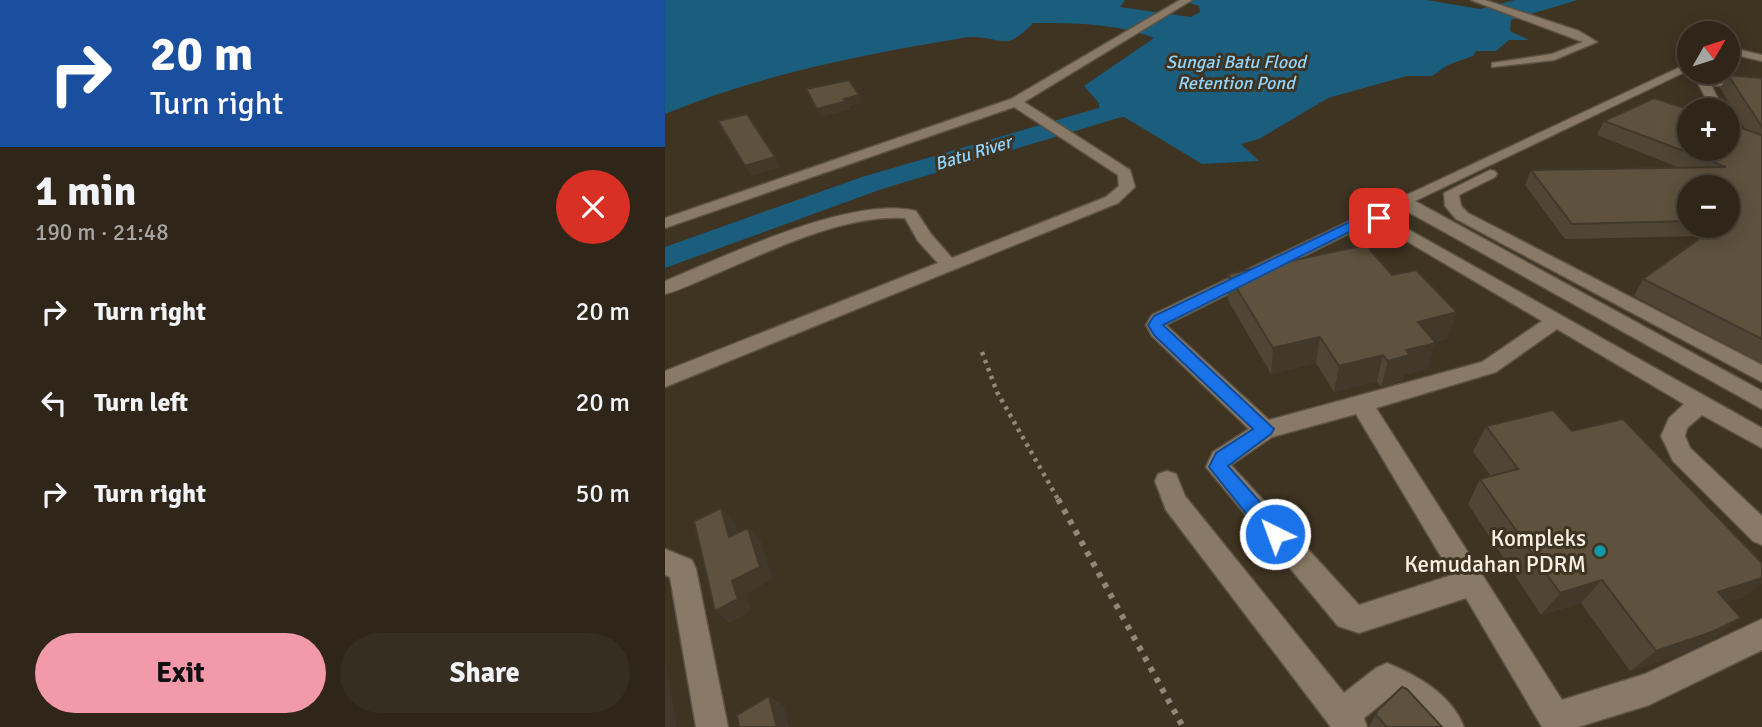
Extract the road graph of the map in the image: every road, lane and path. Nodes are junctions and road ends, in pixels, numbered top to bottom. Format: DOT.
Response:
graph roads {
  1 [pos="1476,0"];
  2 [pos="1185,1"];
  3 [pos="1740,53"];
  4 [pos="1762,58"];
  5 [pos="1740,62"];
  6 [pos="1496,65"];
  7 [pos="1762,66"];
  8 [pos="1677,72"];
  9 [pos="1677,83"];
  10 [pos="1762,85"];
  11 [pos="1712,98"];
  12 [pos="1014,102"];
  13 [pos="665,223"];
  14 [pos="949,265"];
  15 [pos="665,288"];
  16 [pos="1555,321"];
  17 [pos="982,352"];
  18 [pos="1762,374"];
  19 [pos="665,379"];
  20 [pos="1762,401"];
  21 [pos="1700,403"];
  22 [pos="1362,404"];
  23 [pos="1265,429"];
  24 [pos="1762,439"];
  25 [pos="1167,481"];
  26 [pos="1762,533"];
  27 [pos="665,562"];
  28 [pos="1471,583"];
  29 [pos="1762,634"];
  30 [pos="1346,721"];
  31 [pos="1557,722"];
  32 [pos="712,727"];
  33 [pos="1183,727"];
  34 [pos="1448,727"];
  1 -- 6 [label="street"];
  2 -- 12 [label="street"];
  3 -- 4 [label="street"];
  5 -- 7 [label="street"];
  8 -- 20 [label="street"];
  9 -- 18 [label="street"];
  10 -- 11 [label="street"];
  12 -- 13 [label="street"];
  12 -- 14 [label="street"];
  14 -- 15 [label="street"];
  14 -- 19 [label="street"];
  16 -- 21 [label="street"];
  16 -- 22 [label="street"];
  16 -- 23 [label="street"];
  17 -- 33 [label="path"];
  21 -- 24 [label="street"];
  21 -- 26 [label="street"];
  22 -- 23 [label="street"];
  22 -- 28 [label="street"];
  23 -- 28 [label="street"];
  25 -- 30 [label="street"];
  27 -- 32 [label="street"];
  28 -- 31 [label="street"];
  29 -- 31 [label="street"];
  30 -- 34 [label="street"];
}
